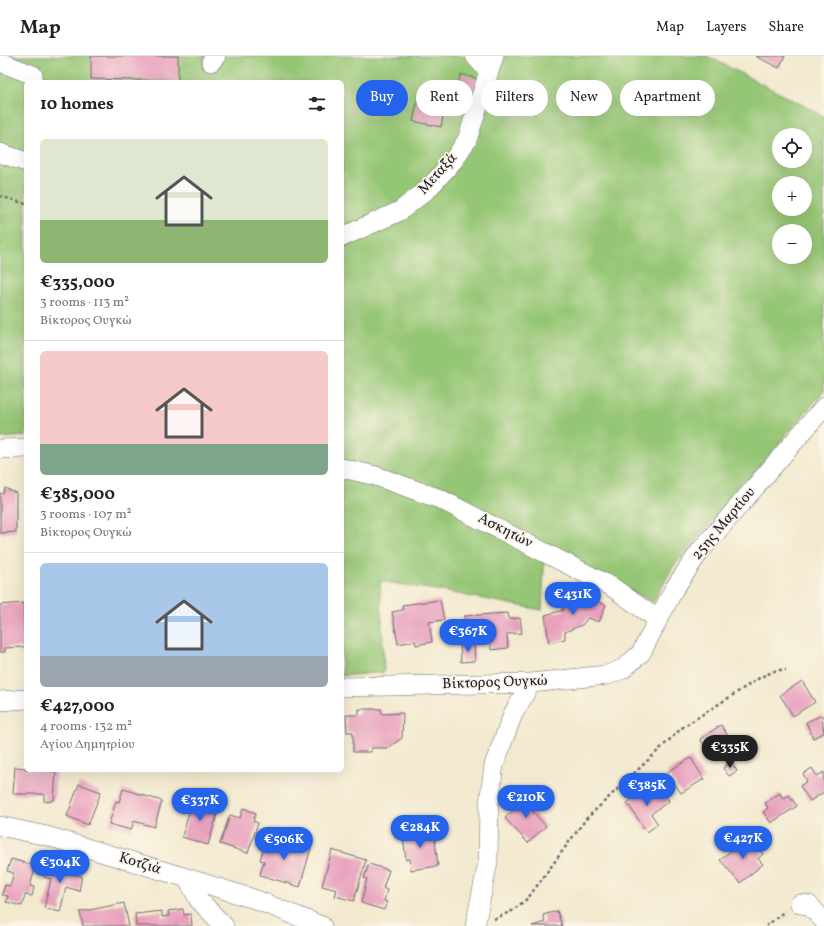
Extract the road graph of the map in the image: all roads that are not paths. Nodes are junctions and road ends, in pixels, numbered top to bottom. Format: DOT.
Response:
graph roads {
  1 [pos="475,56"];
  2 [pos="0,62"];
  3 [pos="491,64"];
  4 [pos="33,75"];
  5 [pos="0,153"];
  6 [pos="24,161"];
  7 [pos="344,237"];
  8 [pos="824,407"];
  9 [pos="24,448"];
  10 [pos="0,449"];
  11 [pos="344,468"];
  12 [pos="657,619"];
  13 [pos="641,652"];
  14 [pos="531,683"];
  15 [pos="344,687"];
  16 [pos="24,699"];
  17 [pos="0,701"];
  18 [pos="0,826"];
  19 [pos="187,878"];
  20 [pos="800,904"];
  21 [pos="824,921"];
  22 [pos="484,923"];
  23 [pos="224,926"];
  24 [pos="322,926"];
  1 -- 3 [label="street"];
  2 -- 4 [label="street"];
  3 -- 7 [label="street, Μεταξά"];
  5 -- 6 [label="street"];
  8 -- 12 [label="street, 25ης Μαρτίου"];
  9 -- 10 [label="street"];
  11 -- 12 [label="street, Ασκητών"];
  12 -- 13 [label="street, 25ης Μαρτίου"];
  13 -- 14 [label="street, Βίκτορος Ουγκώ"];
  14 -- 15 [label="street, Βίκτορος Ουγκώ"];
  14 -- 22 [label="street"];
  16 -- 17 [label="street"];
  18 -- 19 [label="street, Κοτζιά"];
  19 -- 23 [label="street"];
  19 -- 24 [label="street, Κοτζιά"];
  20 -- 21 [label="street"];
}
